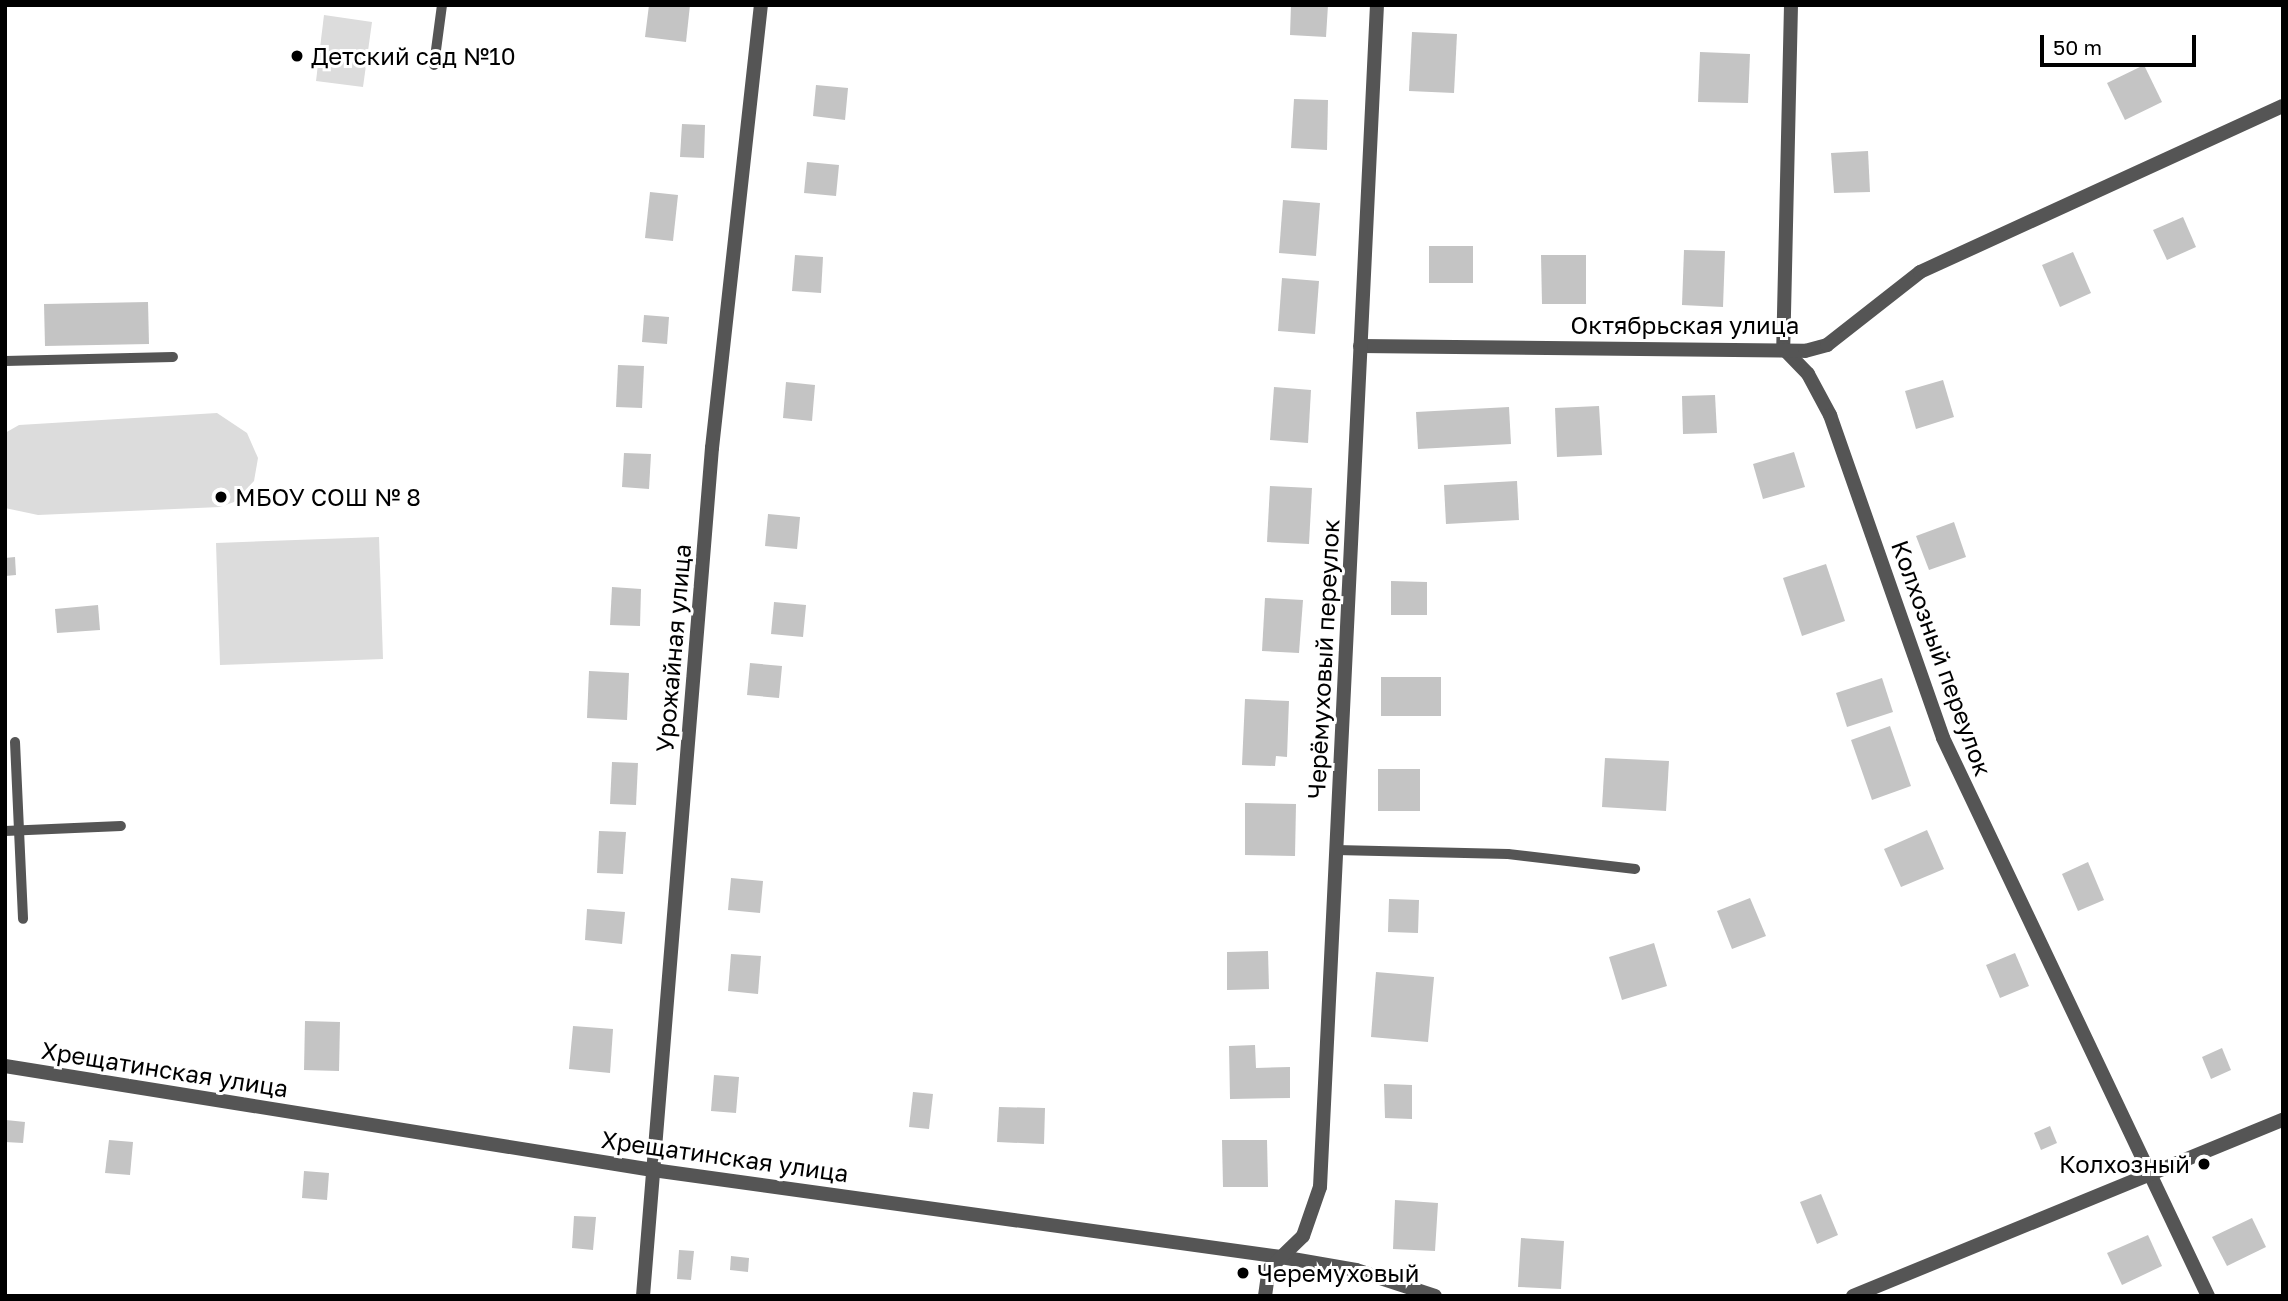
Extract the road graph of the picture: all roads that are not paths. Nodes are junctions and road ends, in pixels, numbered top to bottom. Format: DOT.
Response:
graph roads {
  1 [pos="442,5"];
  2 [pos="761,5"];
  3 [pos="1377,5"];
  4 [pos="1791,5"];
  5 [pos="434,65"];
  6 [pos="2283,106"];
  7 [pos="1360,346"];
  8 [pos="1783,348"];
  9 [pos="173,357"];
  10 [pos="5,361"];
  11 [pos="15,742"];
  12 [pos="121,826"];
  13 [pos="19,830"];
  14 [pos="5,831"];
  15 [pos="1336,850"];
  16 [pos="1635,869"];
  17 [pos="23,919"];
  18 [pos="5,1066"];
  19 [pos="2283,1120"];
  20 [pos="653,1170"];
  21 [pos="2151,1174"];
  22 [pos="1281,1257"];
  23 [pos="643,1296"];
  24 [pos="1265,1296"];
  25 [pos="1435,1296"];
  26 [pos="1853,1296"];
  27 [pos="2208,1296"];
  1 -- 5 [label="lane"];
  2 -- 20 [label="street, Урожайная улица"];
  3 -- 7 [label="street, Черёмуховый переулок"];
  4 -- 8 [label="street"];
  6 -- 8 [label="street, Октябрьская улица"];
  7 -- 8 [label="street, Октябрьская улица"];
  7 -- 15 [label="street, Черёмуховый переулок"];
  8 -- 21 [label="street, Колхозный переулок"];
  9 -- 10 [label="lane"];
  11 -- 13 [label="lane"];
  12 -- 13 [label="lane"];
  13 -- 14 [label="lane"];
  13 -- 17 [label="lane"];
  15 -- 16 [label="lane"];
  15 -- 22 [label="street, Черёмуховый переулок"];
  18 -- 20 [label="street, Хрещатинская улица"];
  19 -- 21 [label="street"];
  20 -- 22 [label="street, Хрещатинская улица"];
  20 -- 23 [label="street, Урожайная улица"];
  21 -- 26 [label="street"];
  21 -- 27 [label="street, Колхозный переулок"];
  22 -- 24 [label="street, Черёмуховый переулок"];
  22 -- 25 [label="street, Хрещатинская улица"];
}
